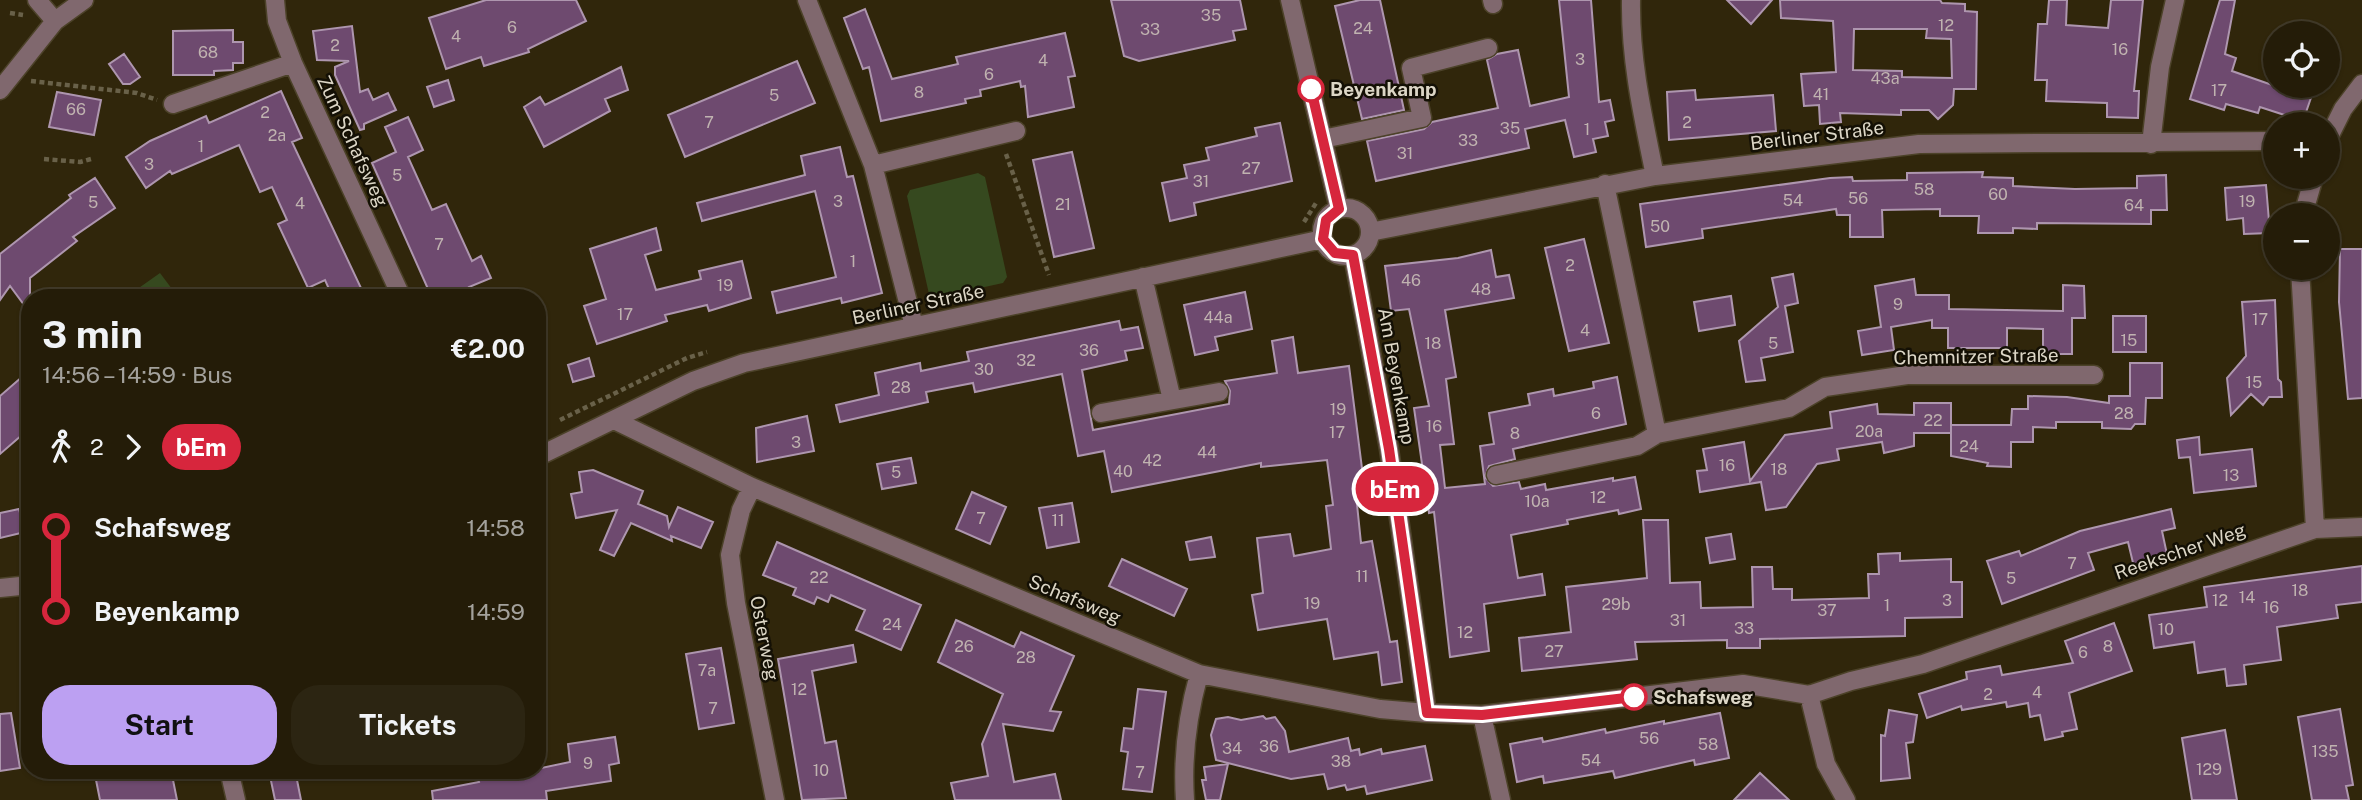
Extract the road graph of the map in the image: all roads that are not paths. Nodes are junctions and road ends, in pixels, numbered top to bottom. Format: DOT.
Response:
graph roads {
  1 [pos="37,0"];
  2 [pos="83,0"];
  3 [pos="275,0"];
  4 [pos="807,0"];
  5 [pos="1290,0"];
  6 [pos="1631,0"];
  7 [pos="2175,0"];
  8 [pos="55,21"];
  9 [pos="1488,48"];
  10 [pos="293,64"];
  11 [pos="4,84"];
  12 [pos="2362,84"];
  13 [pos="173,104"];
  14 [pos="2340,115"];
  15 [pos="1007,132"];
  16 [pos="1323,139"];
  17 [pos="2263,141"];
  18 [pos="2151,144"];
  19 [pos="873,165"];
  20 [pos="1655,176"];
  21 [pos="1605,184"];
  22 [pos="1339,209"];
  23 [pos="1370,232"];
  24 [pos="1323,239"];
  25 [pos="1353,255"];
  26 [pos="1143,277"];
  27 [pos="2301,280"];
  28 [pos="398,289"];
  29 [pos="914,326"];
  30 [pos="2094,375"];
  31 [pos="1219,392"];
  32 [pos="1172,400"];
  33 [pos="1101,413"];
  34 [pos="614,420"];
  35 [pos="1657,434"];
  36 [pos="546,453"];
  37 [pos="1496,475"];
  38 [pos="752,487"];
  39 [pos="2362,527"];
  40 [pos="2315,529"];
  41 [pos="21,586"];
  42 [pos="0,588"];
  43 [pos="1199,674"];
  44 [pos="1809,695"];
  45 [pos="1427,713"];
  46 [pos="1482,715"];
  47 [pos="231,779"];
  48 [pos="236,800"];
  49 [pos="775,800"];
  50 [pos="1185,800"];
  51 [pos="1501,800"];
  52 [pos="1846,800"];
  1 -- 8 [label="street"];
  2 -- 8 [label="street"];
  3 -- 10 [label="street, Zum Schafsweg"];
  4 -- 19 [label="street"];
  5 -- 16 [label="street"];
  6 -- 20 [label="street"];
  7 -- 18 [label="street"];
  8 -- 11 [label="street"];
  9 -- 16 [label="street"];
  10 -- 13 [label="street"];
  10 -- 28 [label="street, Zum Schafsweg"];
  12 -- 14 [label="street"];
  15 -- 19 [label="street"];
  16 -- 22 [label="street"];
  17 -- 18 [label="street, Berliner Straße"];
  18 -- 20 [label="street, Berliner Straße"];
  19 -- 29 [label="street"];
  20 -- 21 [label="street, Berliner Straße"];
  21 -- 23 [label="street, Berliner Straße"];
  21 -- 35 [label="street"];
  22 -- 23 [label="street"];
  22 -- 24 [label="street"];
  23 -- 25 [label="street"];
  24 -- 25 [label="street"];
  24 -- 26 [label="street, Berliner Straße"];
  25 -- 45 [label="street, Am Beyenkamp"];
  26 -- 29 [label="street, Berliner Straße"];
  26 -- 32 [label="street"];
  27 -- 40 [label="street"];
  29 -- 34 [label="street, Berliner Straße"];
  30 -- 35 [label="street, Chemnitzer Straße"];
  31 -- 32 [label="street"];
  32 -- 33 [label="street"];
  34 -- 36 [label="street, Berliner Straße"];
  34 -- 38 [label="street, Schafsweg"];
  35 -- 37 [label="street, Chemnitzer Straße"];
  38 -- 43 [label="street, Schafsweg"];
  38 -- 49 [label="street, Osterweg"];
  39 -- 40 [label="street, Reekscher Weg"];
  40 -- 44 [label="street, Reekscher Weg"];
  41 -- 42 [label="street"];
  43 -- 45 [label="street, Schafsweg"];
  43 -- 50 [label="street"];
  44 -- 46 [label="street, Schafsweg"];
  44 -- 52 [label="street"];
  45 -- 46 [label="street, Schafsweg"];
  46 -- 51 [label="street"];
  47 -- 48 [label="street"];
}
